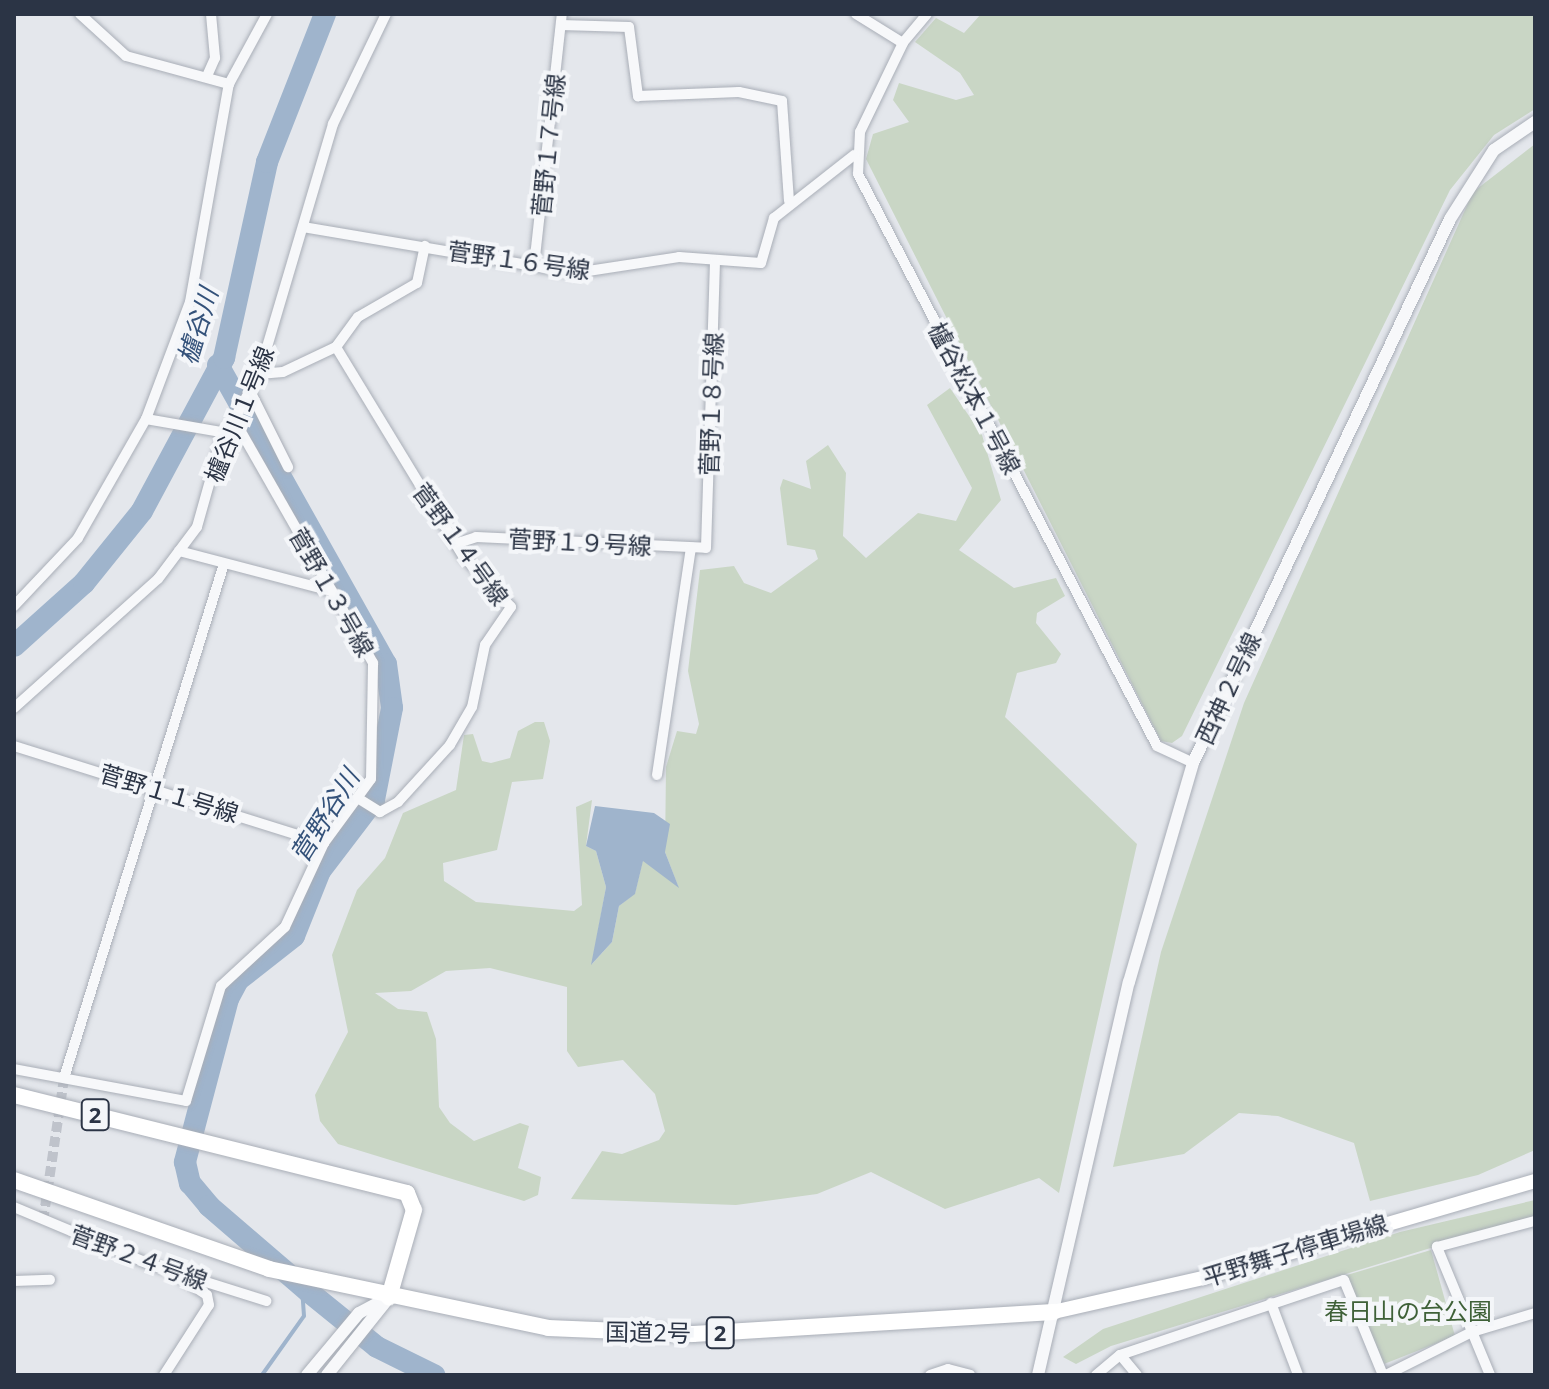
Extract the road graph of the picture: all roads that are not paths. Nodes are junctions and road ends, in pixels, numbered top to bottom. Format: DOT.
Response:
graph roads {
  1 [pos="80,14"];
  2 [pos="211,14"];
  3 [pos="267,14"];
  4 [pos="386,14"];
  5 [pos="856,14"];
  6 [pos="927,14"];
  7 [pos="561,19"];
  8 [pos="903,43"];
  9 [pos="207,76"];
  10 [pos="229,84"];
  11 [pos="1535,122"];
  12 [pos="854,155"];
  13 [pos="789,201"];
  14 [pos="303,227"];
  15 [pos="425,246"];
  16 [pos="715,261"];
  17 [pos="534,266"];
  18 [pos="336,347"];
  19 [pos="259,374"];
  20 [pos="251,393"];
  21 [pos="146,419"];
  22 [pos="236,423"];
  23 [pos="227,433"];
  24 [pos="288,467"];
  25 [pos="455,544"];
  26 [pos="691,548"];
  27 [pos="706,548"];
  28 [pos="179,551"];
  29 [pos="223,567"];
  30 [pos="332,591"];
  31 [pos="14,606"];
  32 [pos="14,708"];
  33 [pos="14,746"];
  34 [pos="1193,763"];
  35 [pos="657,775"];
  36 [pos="155,789"];
  37 [pos="359,799"];
  38 [pos="324,843"];
  39 [pos="14,1069"];
  40 [pos="64,1078"];
  41 [pos="14,1095"];
  42 [pos="14,1180"];
  43 [pos="1535,1181"];
  44 [pos="14,1207"];
  45 [pos="1535,1221"];
  46 [pos="169,1270"];
  47 [pos="50,1280"];
  48 [pos="14,1281"];
  49 [pos="389,1297"];
  50 [pos="266,1301"];
  51 [pos="1271,1303"];
  52 [pos="1053,1312"];
  53 [pos="1535,1313"];
  54 [pos="1472,1332"];
  55 [pos="1120,1355"];
  56 [pos="1295,1374"];
  57 [pos="164,1375"];
  58 [pos="307,1375"];
  59 [pos="327,1375"];
  60 [pos="930,1375"];
  61 [pos="970,1375"];
  62 [pos="1038,1375"];
  63 [pos="1096,1375"];
  64 [pos="1137,1375"];
  65 [pos="1385,1375"];
  66 [pos="1490,1375"];
  1 -- 9 [label="street"];
  2 -- 9 [label="street"];
  3 -- 10 [label="street"];
  4 -- 14 [label="street, 櫨谷川１号線"];
  5 -- 8 [label="street"];
  6 -- 8 [label="street"];
  7 -- 13 [label="street"];
  7 -- 17 [label="street, 菅野１７号線"];
  8 -- 12 [label="street"];
  9 -- 10 [label="street"];
  10 -- 21 [label="street"];
  11 -- 34 [label="street, 西神２号線"];
  12 -- 13 [label="street"];
  12 -- 34 [label="street, 櫨谷松本１号線"];
  13 -- 16 [label="street, 菅野１６号線"];
  14 -- 15 [label="street, 菅野１６号線"];
  14 -- 19 [label="street, 櫨谷川１号線"];
  15 -- 17 [label="street, 菅野１６号線"];
  15 -- 18 [label="street"];
  16 -- 17 [label="street, 菅野１６号線"];
  16 -- 27 [label="street, 菅野１８号線"];
  18 -- 19 [label="street"];
  18 -- 25 [label="street, 菅野１４号線"];
  19 -- 20 [label="street, 櫨谷川１号線"];
  20 -- 22 [label="street, 櫨谷川１号線"];
  20 -- 24 [label="street"];
  21 -- 23 [label="street"];
  21 -- 31 [label="street"];
  22 -- 23 [label="street, 櫨谷川１号線"];
  22 -- 30 [label="street, 菅野１３号線"];
  23 -- 28 [label="street, 櫨谷川１号線"];
  25 -- 26 [label="street, 菅野１９号線"];
  25 -- 37 [label="street, 菅野１４号線"];
  26 -- 27 [label="street, 菅野１９号線"];
  26 -- 35 [label="street"];
  28 -- 29 [label="street"];
  28 -- 32 [label="street, 櫨谷川１号線"];
  29 -- 30 [label="street"];
  29 -- 36 [label="street"];
  30 -- 37 [label="street, 菅野１３号線"];
  33 -- 36 [label="street, 菅野１１号線"];
  34 -- 52 [label="street, 西神２号線"];
  36 -- 38 [label="street, 菅野１１号線"];
  36 -- 40 [label="street"];
  37 -- 38 [label="street, 菅野１３号線"];
  38 -- 40 [label="street, 菅野１３号線"];
  39 -- 40 [label="street"];
  41 -- 49 [label="highway, 2"];
  42 -- 49 [label="highway, 国道2号 / 2"];
  43 -- 52 [label="main road, 平野舞子停車場線"];
  44 -- 46 [label="street, 菅野２４号線"];
  45 -- 54 [label="street"];
  46 -- 50 [label="street, 菅野２４号線"];
  46 -- 57 [label="street"];
  47 -- 48 [label="street"];
  49 -- 52 [label="highway, 国道2号 / 2"];
  49 -- 58 [label="street"];
  49 -- 59 [label="street"];
  51 -- 55 [label="street"];
  51 -- 56 [label="street"];
  51 -- 65 [label="street"];
  52 -- 62 [label="street, 西神２号線"];
  53 -- 54 [label="street"];
  54 -- 65 [label="street"];
  54 -- 66 [label="street"];
  55 -- 63 [label="street"];
  55 -- 64 [label="street"];
  60 -- 61 [label="street"];
}
